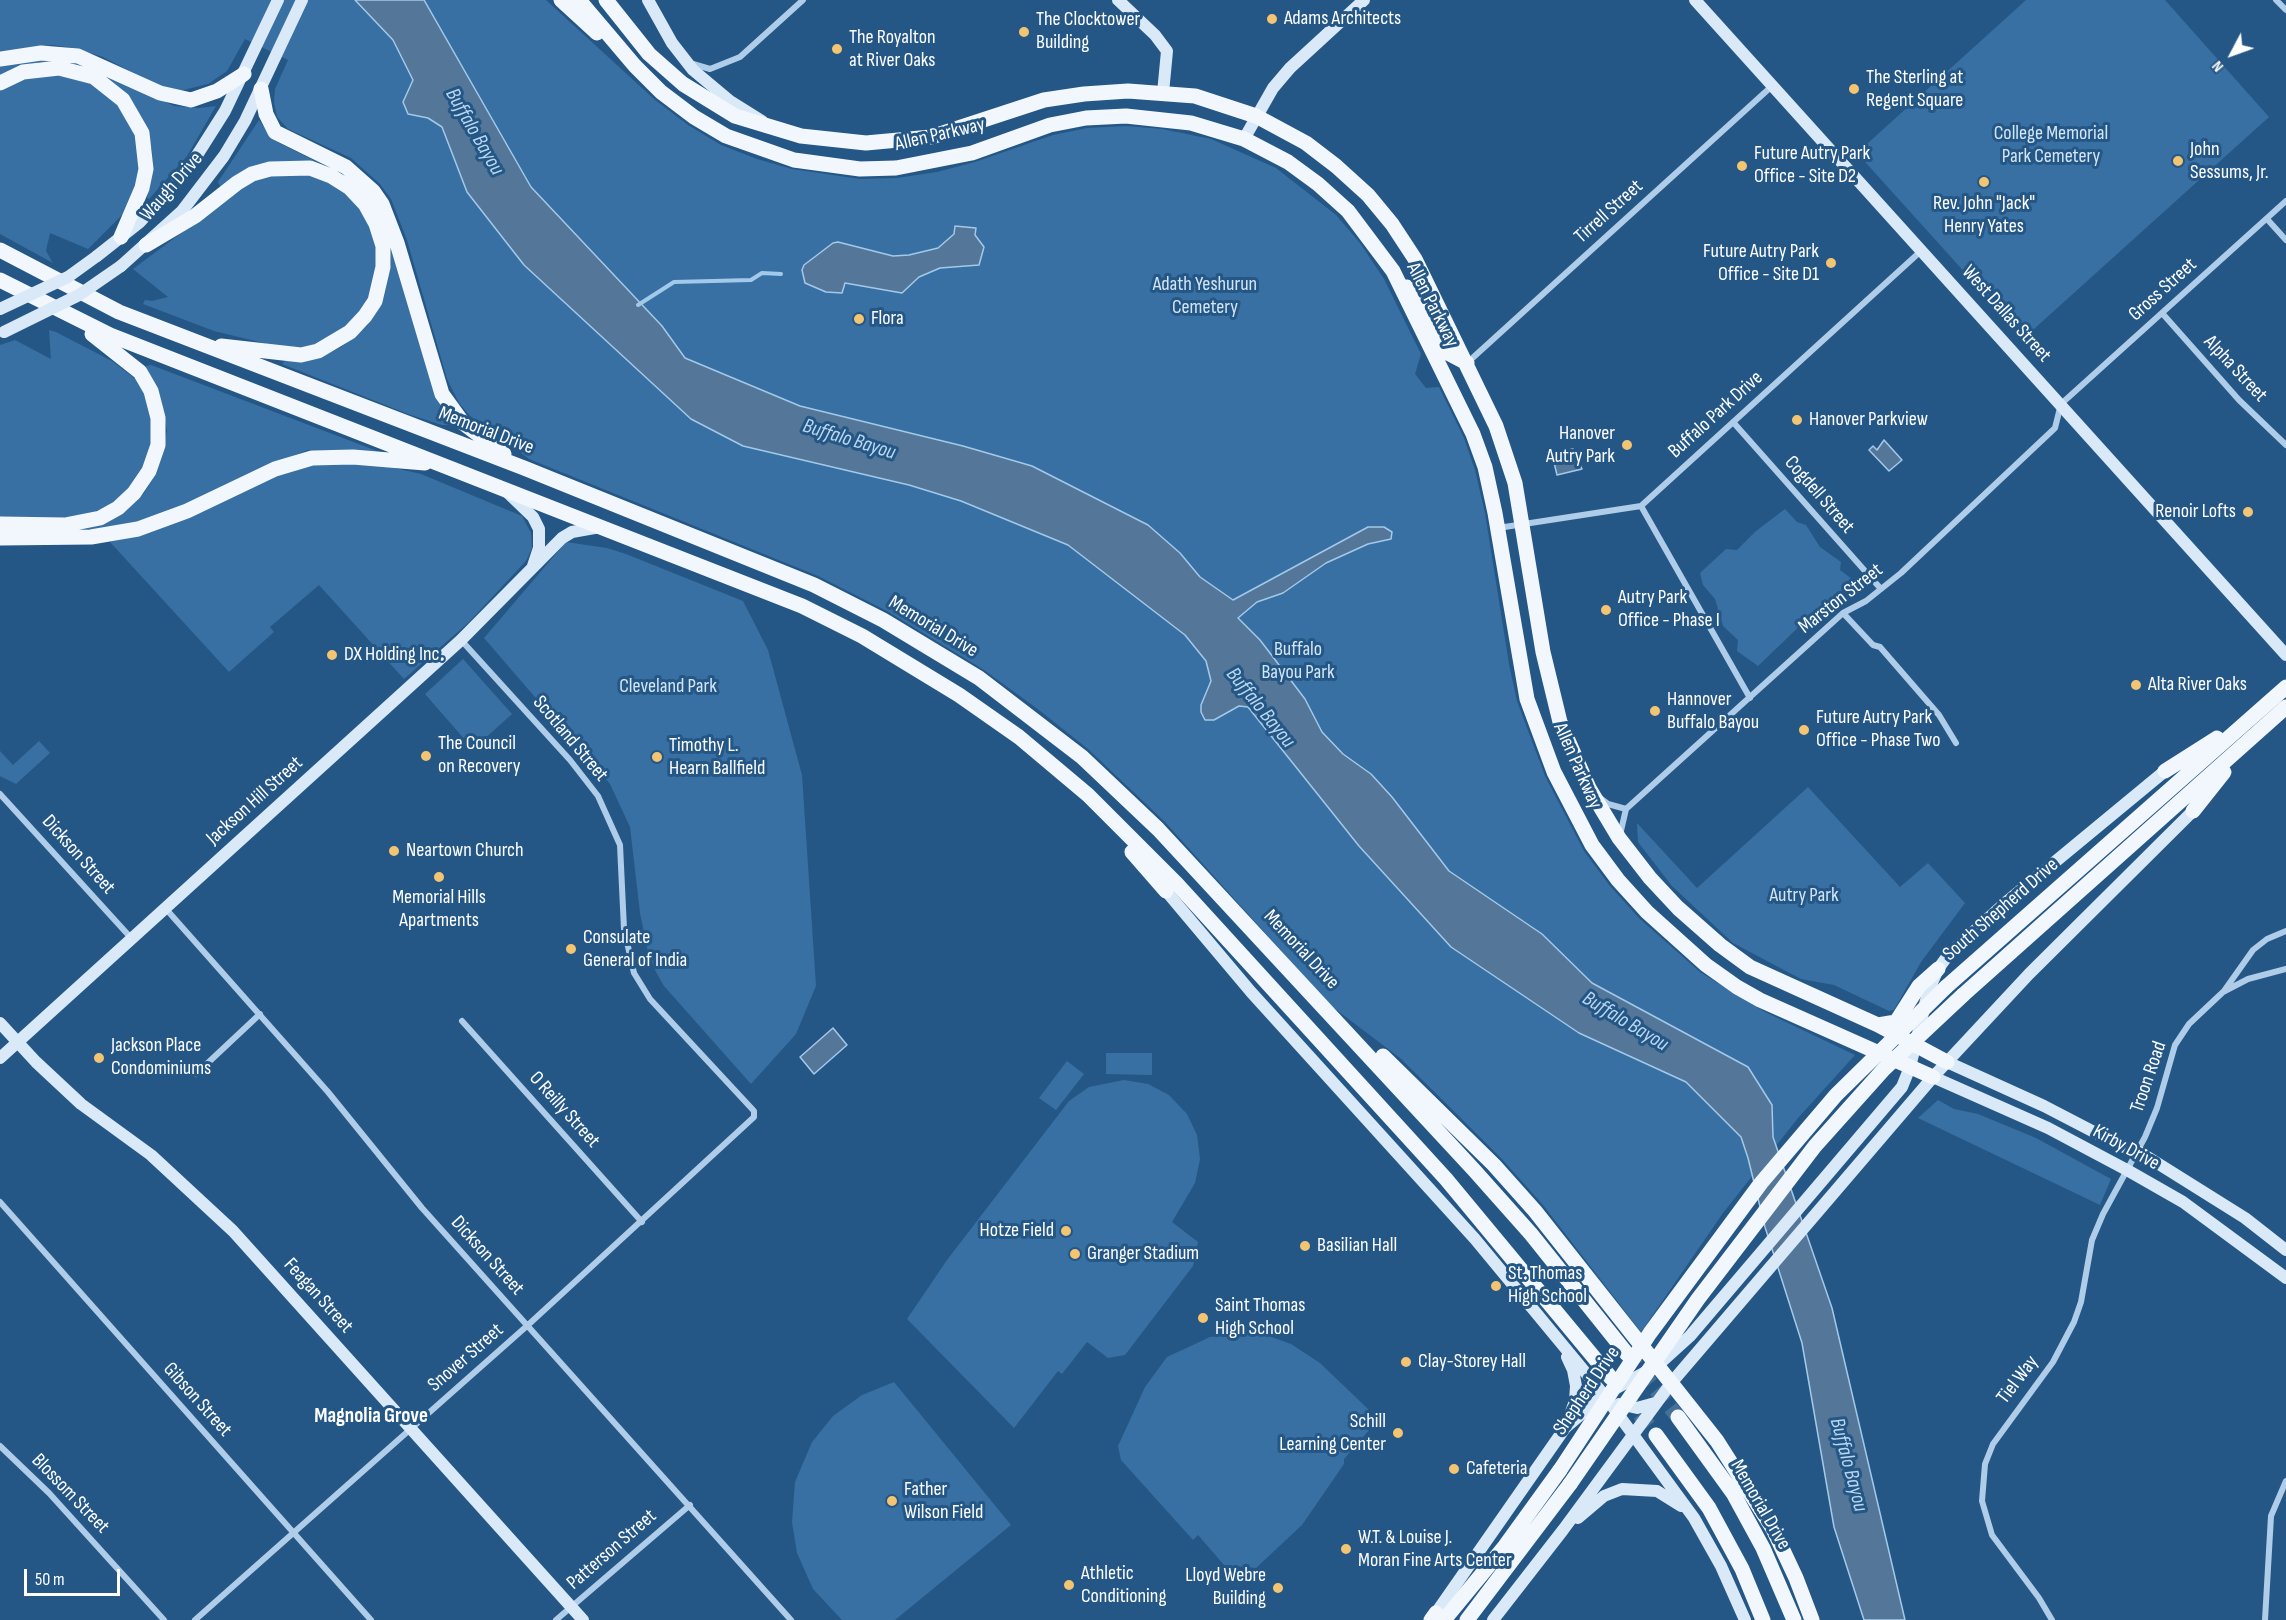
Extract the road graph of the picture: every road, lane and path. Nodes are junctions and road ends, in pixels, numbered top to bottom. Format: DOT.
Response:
graph roads {
  1 [pos="278,0"];
  2 [pos="302,0"];
  3 [pos="561,0"];
  4 [pos="579,0"];
  5 [pos="606,0"];
  6 [pos="648,0"];
  7 [pos="803,0"];
  8 [pos="1118,0"];
  9 [pos="1364,0"];
  10 [pos="1695,0"];
  11 [pos="2276,0"];
  12 [pos="2286,10"];
  13 [pos="682,57"];
  14 [pos="0,59"];
  15 [pos="245,70"];
  16 [pos="264,82"];
  17 [pos="0,83"];
  18 [pos="1772,86"];
  19 [pos="661,92"];
  20 [pos="1163,93"];
  21 [pos="995,116"];
  22 [pos="1256,116"];
  23 [pos="772,128"];
  24 [pos="1244,139"];
  25 [pos="1002,142"];
  26 [pos="2286,201"];
  27 [pos="2267,219"];
  28 [pos="121,237"];
  29 [pos="2286,240"];
  30 [pos="146,245"];
  31 [pos="3,250"];
  32 [pos="1922,251"];
  33 [pos="1393,271"];
  34 [pos="2,282"];
  35 [pos="0,309"];
  36 [pos="2162,313"];
  37 [pos="68,316"];
  38 [pos="2,333"];
  39 [pos="197,343"];
  40 [pos="1467,363"];
  41 [pos="2061,404"];
  42 [pos="1733,422"];
  43 [pos="2286,445"];
  44 [pos="442,464"];
  45 [pos="524,468"];
  46 [pos="506,491"];
  47 [pos="1641,506"];
  48 [pos="0,524"];
  49 [pos="1523,524"];
  50 [pos="601,527"];
  51 [pos="1497,528"];
  52 [pos="0,538"];
  53 [pos="532,568"];
  54 [pos="1881,589"];
  55 [pos="1843,613"];
  56 [pos="461,640"];
  57 [pos="2286,655"];
  58 [pos="2286,687"];
  59 [pos="1750,698"];
  60 [pos="2286,707"];
  61 [pos="2257,712"];
  62 [pos="1956,743"];
  63 [pos="2240,750"];
  64 [pos="2165,771"];
  65 [pos="1589,788"];
  66 [pos="0,794"];
  67 [pos="1088,795"];
  68 [pos="1626,809"];
  69 [pos="2193,811"];
  70 [pos="1619,838"];
  71 [pos="1166,891"];
  72 [pos="166,909"];
  73 [pos="2286,931"];
  74 [pos="132,939"];
  75 [pos="1938,969"];
  76 [pos="2286,969"];
  77 [pos="2223,992"];
  78 [pos="260,1014"];
  79 [pos="462,1021"];
  80 [pos="0,1023"];
  81 [pos="1342,1025"];
  82 [pos="1878,1025"];
  83 [pos="17,1042"];
  84 [pos="1916,1045"];
  85 [pos="0,1058"];
  86 [pos="1947,1062"];
  87 [pos="1910,1067"];
  88 [pos="196,1074"];
  89 [pos="1933,1077"];
  90 [pos="754,1117"];
  91 [pos="2138,1151"];
  92 [pos="2127,1170"];
  93 [pos="1761,1184"];
  94 [pos="1776,1195"];
  95 [pos="0,1202"];
  96 [pos="642,1222"];
  97 [pos="2286,1250"];
  98 [pos="2286,1278"];
  99 [pos="528,1325"];
  100 [pos="1557,1337"];
  101 [pos="1627,1354"];
  102 [pos="1658,1365"];
  103 [pos="1611,1378"];
  104 [pos="1672,1382"];
  105 [pos="1604,1395"];
  106 [pos="1655,1403"];
  107 [pos="1678,1417"];
  108 [pos="410,1428"];
  109 [pos="1565,1428"];
  110 [pos="1633,1433"];
  111 [pos="1656,1435"];
  112 [pos="0,1446"];
  113 [pos="2286,1481"];
  114 [pos="690,1505"];
  115 [pos="1694,1518"];
  116 [pos="1563,1530"];
  117 [pos="293,1532"];
  118 [pos="571,1607"];
  119 [pos="1437,1618"];
  120 [pos="164,1620"];
  121 [pos="195,1620"];
  122 [pos="371,1620"];
  123 [pos="556,1620"];
  124 [pos="583,1620"];
  125 [pos="791,1620"];
  126 [pos="1467,1620"];
  127 [pos="1493,1620"];
  128 [pos="1745,1620"];
  129 [pos="1763,1620"];
  130 [pos="1794,1620"];
  131 [pos="1812,1620"];
  132 [pos="2052,1620"];
  133 [pos="2265,1620"];
  1 -- 15 [label="street, Waugh Drive"];
  2 -- 16 [label="street, Waugh Drive"];
  3 -- 19 [label="main road"];
  4 -- 19 [label="main road, Allen Parkway"];
  5 -- 23 [label="main road, Allen Parkway"];
  6 -- 13 [label="street"];
  7 -- 13 [label="street"];
  8 -- 20 [label="street"];
  9 -- 22 [label="street"];
  10 -- 18 [label="street, West Dallas Street"];
  11 -- 12 [label="street"];
  13 -- 23 [label="street"];
  14 -- 15 [label="main road"];
  15 -- 28 [label="street, Waugh Drive"];
  16 -- 30 [label="street, Waugh Drive"];
  16 -- 45 [label="main road"];
  17 -- 28 [label="main road"];
  18 -- 32 [label="street, West Dallas Street"];
  18 -- 40 [label="street, Tirrell Street"];
  19 -- 25 [label="main road, Allen Parkway"];
  20 -- 21 [label="main road, Allen Parkway"];
  20 -- 22 [label="main road, Allen Parkway"];
  21 -- 23 [label="main road, Allen Parkway"];
  21 -- 25 [label="main road"];
  22 -- 24 [label="street"];
  22 -- 40 [label="main road, Allen Parkway"];
  24 -- 25 [label="main road, Allen Parkway"];
  24 -- 33 [label="main road, Allen Parkway"];
  26 -- 27 [label="street, Gross Street"];
  27 -- 29 [label="street"];
  27 -- 36 [label="street, Gross Street"];
  28 -- 35 [label="street, Waugh Drive, bridge"];
  30 -- 38 [label="street, Waugh Drive, bridge"];
  30 -- 39 [label="main road"];
  31 -- 39 [label="main road, Memorial Drive"];
  32 -- 41 [label="street, West Dallas Street"];
  32 -- 42 [label="street, Buffalo Park Drive"];
  33 -- 40 [label="main road"];
  33 -- 51 [label="main road, Allen Parkway"];
  34 -- 37 [label="main road"];
  36 -- 41 [label="street, Gross Street"];
  36 -- 43 [label="street, Alpha Street"];
  37 -- 44 [label="main road"];
  37 -- 48 [label="main road"];
  39 -- 45 [label="main road, Memorial Drive"];
  40 -- 49 [label="main road, Allen Parkway"];
  41 -- 54 [label="street, Marston Street"];
  41 -- 57 [label="street, West Dallas Street"];
  42 -- 47 [label="street, Buffalo Park Drive"];
  42 -- 54 [label="street, Cogdell Street"];
  44 -- 46 [label="main road"];
  44 -- 52 [label="main road"];
  45 -- 81 [label="main road, Memorial Drive"];
  46 -- 50 [label="main road"];
  46 -- 53 [label="street"];
  47 -- 49 [label="street"];
  47 -- 59 [label="street"];
  49 -- 51 [label="street"];
  49 -- 65 [label="main road, Allen Parkway"];
  50 -- 53 [label="street, Jackson Hill Street"];
  50 -- 67 [label="main road"];
  51 -- 87 [label="main road, Allen Parkway"];
  53 -- 56 [label="street, Jackson Hill Street"];
  54 -- 55 [label="street, Marston Street"];
  55 -- 59 [label="street, Marston Street"];
  55 -- 62 [label="street"];
  56 -- 72 [label="street, Jackson Hill Street"];
  56 -- 90 [label="street, Scotland Street"];
  58 -- 61 [label="main road, South Shepherd Drive"];
  59 -- 68 [label="street, Marston Street"];
  60 -- 63 [label="main road, South Shepherd Drive"];
  61 -- 64 [label="main road"];
  61 -- 93 [label="main road, South Shepherd Drive, bridge"];
  63 -- 69 [label="main road"];
  63 -- 94 [label="main road, South Shepherd Drive, bridge"];
  64 -- 75 [label="street"];
  65 -- 68 [label="street"];
  65 -- 70 [label="main road, Allen Parkway"];
  66 -- 74 [label="street, Dickson Street"];
  67 -- 71 [label="main road"];
  67 -- 103 [label="main road"];
  68 -- 70 [label="street"];
  69 -- 86 [label="street"];
  70 -- 82 [label="main road, Allen Parkway"];
  71 -- 100 [label="street"];
  72 -- 74 [label="street, Jackson Hill Street"];
  72 -- 78 [label="street, Dickson Street"];
  73 -- 77 [label="street, Troon Road"];
  74 -- 83 [label="street, Jackson Hill Street"];
  75 -- 82 [label="main road"];
  75 -- 84 [label="street"];
  76 -- 77 [label="street, Troon Road"];
  77 -- 91 [label="street, Troon Road"];
  78 -- 88 [label="street"];
  78 -- 99 [label="street, Dickson Street"];
  79 -- 96 [label="street, O Reilly Street"];
  80 -- 83 [label="street, Feagan Street"];
  81 -- 101 [label="main road, Memorial Drive"];
  81 -- 102 [label="main road"];
  82 -- 84 [label="main road, Allen Parkway"];
  83 -- 85 [label="street, Jackson Hill Street"];
  83 -- 108 [label="street, Feagan Street"];
  84 -- 86 [label="main road, Allen Parkway"];
  84 -- 87 [label="street"];
  86 -- 89 [label="street"];
  86 -- 91 [label="street, Kirby Drive"];
  87 -- 89 [label="main road, Allen Parkway"];
  87 -- 102 [label="street"];
  89 -- 92 [label="street, Kirby Drive"];
  89 -- 104 [label="street"];
  90 -- 96 [label="street, Snover Street"];
  91 -- 92 [label="street, Tiel Way"];
  91 -- 97 [label="street, Kirby Drive"];
  92 -- 98 [label="street, Kirby Drive"];
  92 -- 132 [label="street, Tiel Way"];
  93 -- 119 [label="main road, Shepherd Drive, bridge"];
  94 -- 126 [label="main road, Shepherd Drive, bridge"];
  95 -- 117 [label="street, Gibson Street"];
  96 -- 99 [label="street, Snover Street"];
  99 -- 108 [label="street, Snover Street"];
  99 -- 114 [label="street, Dickson Street"];
  100 -- 105 [label="street"];
  100 -- 109 [label="street"];
  102 -- 104 [label="main road"];
  102 -- 105 [label="street"];
  104 -- 106 [label="street"];
  104 -- 131 [label="main road"];
  105 -- 106 [label="street"];
  105 -- 109 [label="street"];
  105 -- 110 [label="street"];
  106 -- 110 [label="street"];
  107 -- 130 [label="main road, Memorial Drive"];
  108 -- 117 [label="street, Snover Street"];
  108 -- 118 [label="street, Feagan Street"];
  109 -- 119 [label="street"];
  110 -- 115 [label="street"];
  110 -- 116 [label="street"];
  111 -- 129 [label="main road"];
  112 -- 120 [label="street, Blossom Street"];
  113 -- 133 [label="street"];
  114 -- 118 [label="street, Patterson Street"];
  114 -- 125 [label="street, Dickson Street"];
  115 -- 116 [label="street"];
  115 -- 128 [label="street"];
  116 -- 127 [label="street"];
  117 -- 121 [label="street, Snover Street"];
  117 -- 122 [label="street, Gibson Street"];
  118 -- 123 [label="street, Patterson Street"];
  118 -- 124 [label="street, Feagan Street"];
}
